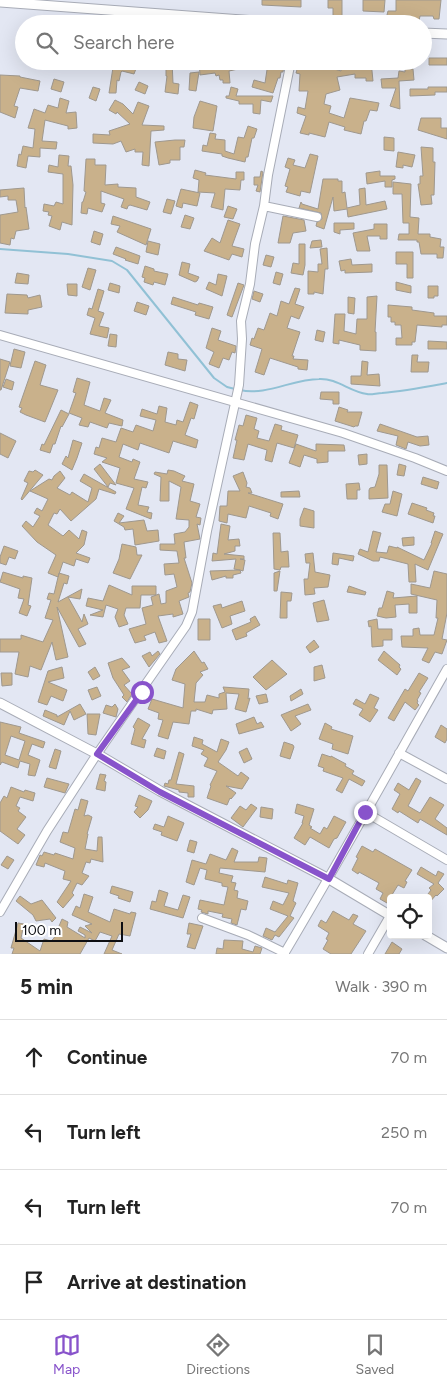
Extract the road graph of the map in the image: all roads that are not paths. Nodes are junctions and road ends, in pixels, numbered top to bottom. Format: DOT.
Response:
graph roads {
  1 [pos="0,2"];
  2 [pos="174,15"];
  3 [pos="432,33"];
  4 [pos="447,34"];
  5 [pos="288,70"];
  6 [pos="264,206"];
  7 [pos="317,217"];
  8 [pos="0,335"];
  9 [pos="235,399"];
  10 [pos="447,471"];
  11 [pos="447,670"];
  12 [pos="0,703"];
  13 [pos="399,753"];
  14 [pos="97,754"];
  15 [pos="447,778"];
  16 [pos="365,812"];
  17 [pos="447,860"];
  18 [pos="329,879"];
  19 [pos="0,912"];
  20 [pos="387,914"];
  21 [pos="202,918"];
  22 [pos="387,923"];
  23 [pos="431,939"];
  24 [pos="447,948"];
  25 [pos="285,953"];
  26 [pos="368,954"];
  1 -- 2 [label="street"];
  3 -- 4 [label="street"];
  5 -- 6 [label="street"];
  6 -- 7 [label="street"];
  6 -- 9 [label="street"];
  8 -- 9 [label="street"];
  9 -- 10 [label="street"];
  9 -- 14 [label="street"];
  11 -- 13 [label="street"];
  12 -- 14 [label="street"];
  13 -- 15 [label="street"];
  13 -- 16 [label="street"];
  14 -- 18 [label="street"];
  14 -- 19 [label="street"];
  16 -- 17 [label="street"];
  16 -- 18 [label="street"];
  18 -- 20 [label="street"];
  18 -- 25 [label="street"];
  21 -- 25 [label="street"];
  22 -- 26 [label="street"];
  23 -- 24 [label="street"];
}
